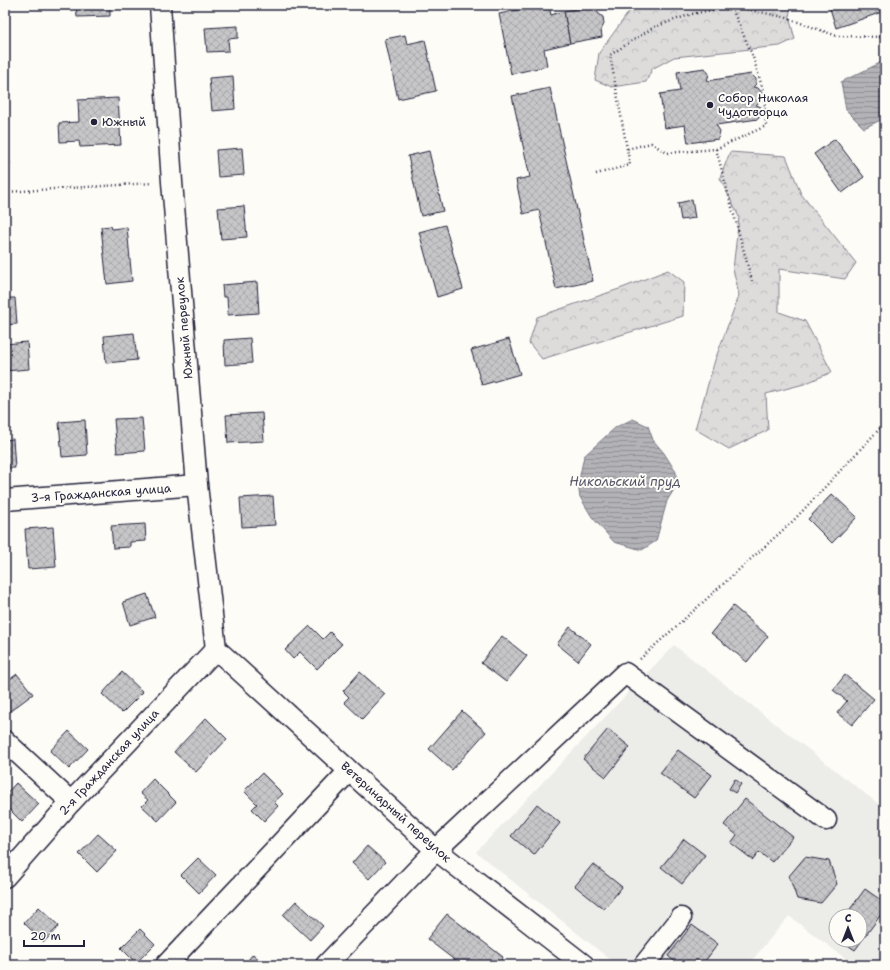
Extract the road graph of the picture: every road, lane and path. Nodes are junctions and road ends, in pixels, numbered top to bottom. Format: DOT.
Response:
graph roads {
  1 [pos="160,5"];
  2 [pos="731,6"];
  3 [pos="885,37"];
  4 [pos="627,148"];
  5 [pos="716,149"];
  6 [pos="596,174"];
  7 [pos="172,182"];
  8 [pos="5,192"];
  9 [pos="752,281"];
  10 [pos="885,423"];
  11 [pos="197,485"];
  12 [pos="5,500"];
  13 [pos="216,649"];
  14 [pos="625,673"];
  15 [pos="5,741"];
  16 [pos="349,771"];
  17 [pos="71,802"];
  18 [pos="826,820"];
  19 [pos="436,850"];
  20 [pos="5,877"];
  21 [pos="681,918"];
  22 [pos="166,965"];
  23 [pos="326,965"];
  24 [pos="584,965"];
  25 [pos="644,965"];
  1 -- 7 [label="street, Южный переулок"];
  2 -- 3 [label="path"];
  2 -- 4 [label="path"];
  2 -- 5 [label="path"];
  4 -- 5 [label="path"];
  4 -- 6 [label="path"];
  5 -- 9 [label="path"];
  7 -- 8 [label="path"];
  7 -- 11 [label="street, Южный переулок"];
  10 -- 14 [label="path"];
  11 -- 12 [label="street, 3-я Гражданская улица"];
  11 -- 13 [label="street, Южный переулок"];
  13 -- 16 [label="street, Ветеринарный переулок"];
  13 -- 17 [label="street, 2-я Гражданская улица"];
  14 -- 18 [label="street"];
  14 -- 19 [label="street"];
  15 -- 17 [label="street"];
  16 -- 19 [label="street, Ветеринарный переулок"];
  16 -- 22 [label="street"];
  17 -- 20 [label="street, 2-я Гражданская улица"];
  19 -- 23 [label="street"];
  19 -- 24 [label="street, Ветеринарный переулок"];
  21 -- 25 [label="street"];
}
